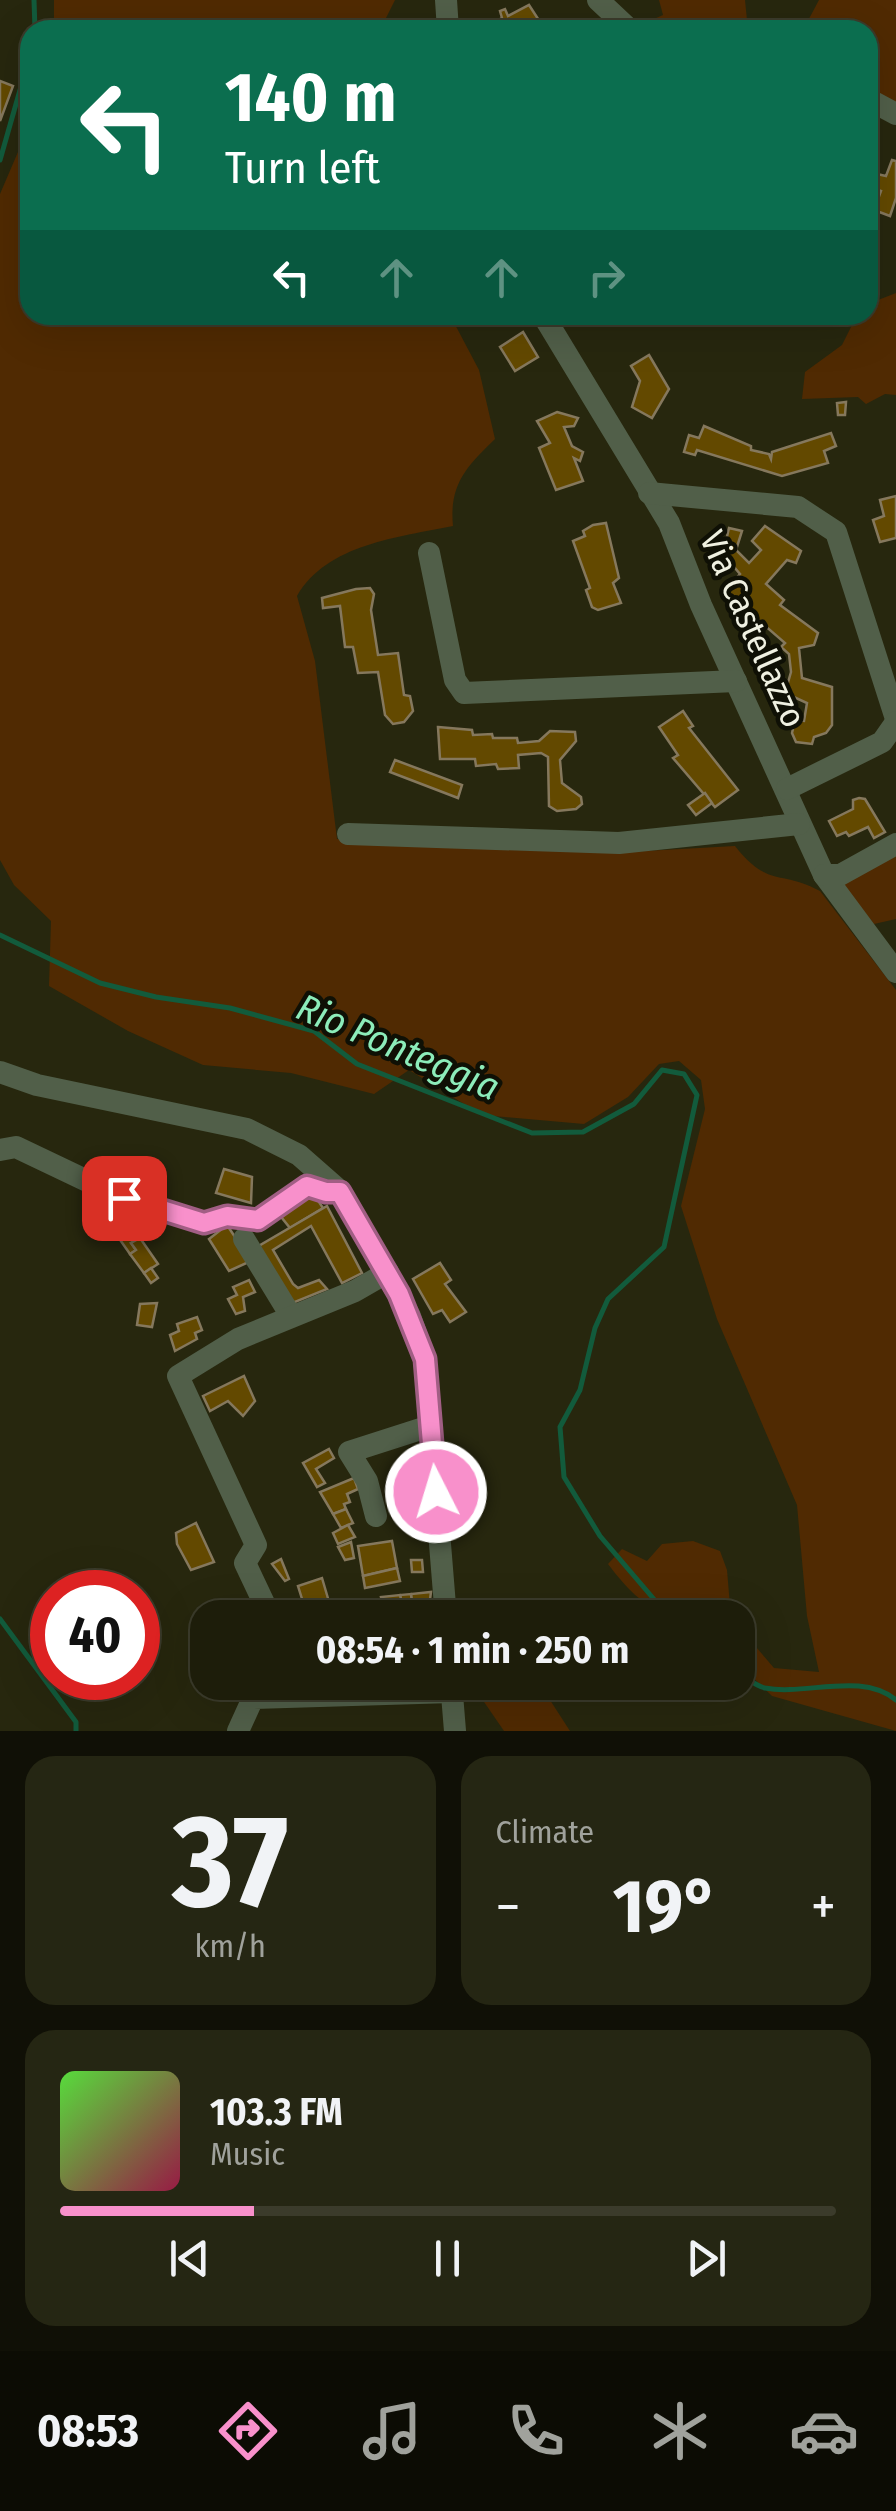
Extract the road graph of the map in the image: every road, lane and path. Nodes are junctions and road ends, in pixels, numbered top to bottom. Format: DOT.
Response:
graph roads {
  1 [pos="598,0"];
  2 [pos="619,20"];
  3 [pos="549,325"];
  4 [pos="649,493"];
  5 [pos="429,553"];
  6 [pos="736,681"];
  7 [pos="896,720"];
  8 [pos="787,790"];
  9 [pos="799,824"];
  10 [pos="348,834"];
  11 [pos="896,844"];
  12 [pos="824,876"];
  13 [pos="896,972"];
  14 [pos="0,1072"];
  15 [pos="0,1150"];
  16 [pos="344,1197"];
  17 [pos="244,1239"];
  18 [pos="388,1272"];
  19 [pos="292,1316"];
  20 [pos="430,1426"];
  21 [pos="376,1516"];
  22 [pos="263,1600"];
  23 [pos="444,1600"];
  24 [pos="252,1700"];
  25 [pos="453,1700"];
  26 [pos="238,1731"];
  27 [pos="455,1731"];
  1 -- 2 [label="street"];
  3 -- 4 [label="street, Via Castellazzo"];
  4 -- 6 [label="street, Via Castellazzo"];
  4 -- 7 [label="street"];
  5 -- 6 [label="street"];
  6 -- 8 [label="street, Via Castellazzo"];
  7 -- 8 [label="street"];
  8 -- 9 [label="street, Via Castellazzo"];
  9 -- 10 [label="street"];
  9 -- 12 [label="street, Via Castellazzo"];
  11 -- 12 [label="street"];
  12 -- 13 [label="street, Via Castellazzo"];
  14 -- 16 [label="street"];
  15 -- 16 [label="street"];
  16 -- 18 [label="street"];
  17 -- 19 [label="street"];
  18 -- 19 [label="street"];
  18 -- 20 [label="street"];
  19 -- 22 [label="street"];
  20 -- 21 [label="street"];
  20 -- 23 [label="street"];
  24 -- 26 [label="street"];
  25 -- 27 [label="street"];
}
